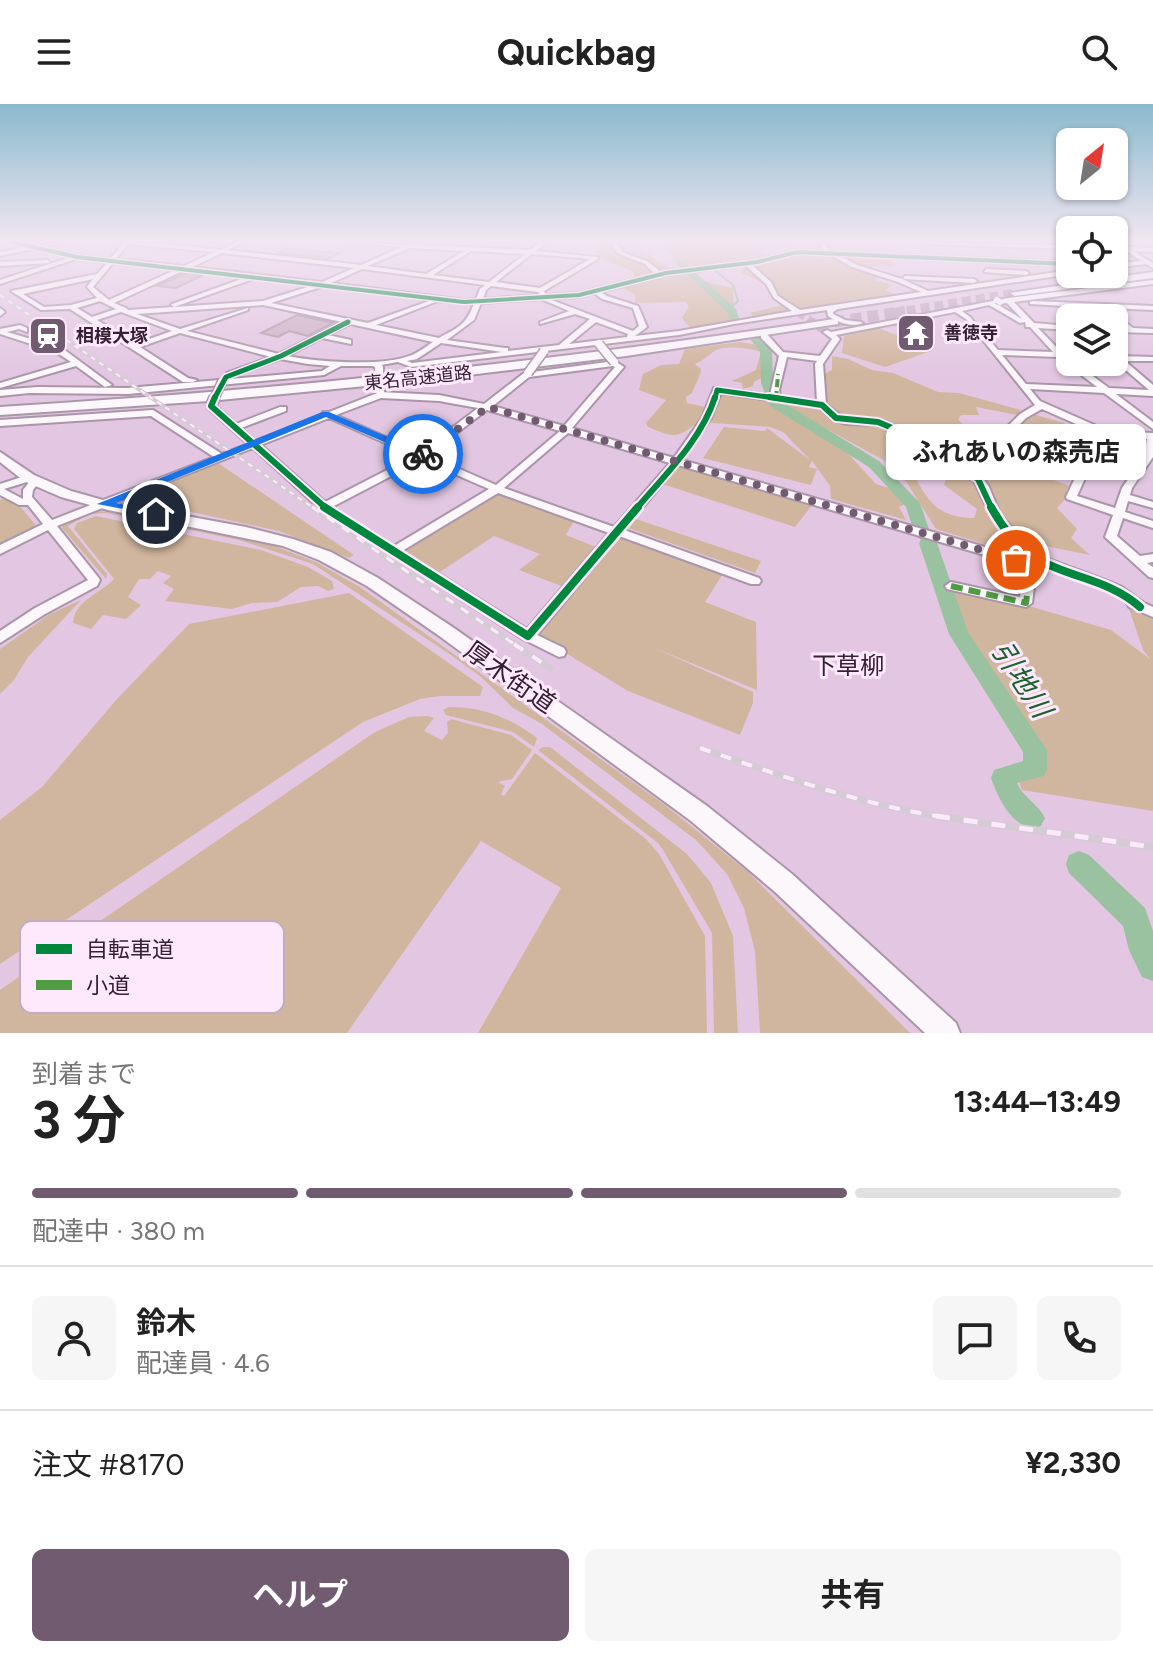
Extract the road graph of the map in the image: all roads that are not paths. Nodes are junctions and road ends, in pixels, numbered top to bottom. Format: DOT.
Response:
graph roads {
  1 [pos="4,285"];
  2 [pos="53,285"];
  3 [pos="92,285"];
  4 [pos="144,285"];
  5 [pos="229,285"];
  6 [pos="319,285"];
  7 [pos="333,285"];
  8 [pos="489,285"];
  9 [pos="502,285"];
  10 [pos="549,285"];
  11 [pos="620,285"];
  12 [pos="769,285"];
  13 [pos="910,285"];
  14 [pos="982,285"];
  15 [pos="993,285"];
  16 [pos="1069,285"];
  17 [pos="1125,285"];
  18 [pos="541,290"];
  19 [pos="596,292"];
  20 [pos="17,293"];
  21 [pos="927,293"];
  22 [pos="1086,294"];
  23 [pos="544,299"];
  24 [pos="107,300"];
  25 [pos="438,300"];
  26 [pos="1003,300"];
  27 [pos="480,301"];
  28 [pos="86,303"];
  29 [pos="263,303"];
  30 [pos="865,303"];
  31 [pos="1068,304"];
  32 [pos="1098,304"];
  33 [pos="71,307"];
  34 [pos="1128,307"];
  35 [pos="1153,308"];
  36 [pos="955,309"];
  37 [pos="127,310"];
  38 [pos="160,310"];
  39 [pos="573,312"];
  40 [pos="798,312"];
  41 [pos="108,314"];
  42 [pos="907,317"];
  43 [pos="91,319"];
  44 [pos="594,320"];
  45 [pos="348,322"];
  46 [pos="542,323"];
  47 [pos="368,326"];
  48 [pos="829,326"];
  49 [pos="1033,326"];
  50 [pos="1056,327"];
  51 [pos="1128,328"];
  52 [pos="1131,330"];
  53 [pos="0,331"];
  54 [pos="179,331"];
  55 [pos="1153,331"];
  56 [pos="13,336"];
  57 [pos="321,336"];
  58 [pos="764,336"];
  59 [pos="630,337"];
  60 [pos="440,341"];
  61 [pos="348,342"];
  62 [pos="598,343"];
  63 [pos="132,347"];
  64 [pos="1056,347"];
  65 [pos="560,348"];
  66 [pos="544,350"];
  67 [pos="520,352"];
  68 [pos="996,352"];
  69 [pos="781,354"];
  70 [pos="1056,355"];
  71 [pos="281,356"];
  72 [pos="1128,358"];
  73 [pos="822,359"];
  74 [pos="1153,359"];
  75 [pos="401,361"];
  76 [pos="615,362"];
  77 [pos="78,363"];
  78 [pos="339,364"];
  79 [pos="377,366"];
  80 [pos="1128,369"];
  81 [pos="528,374"];
  82 [pos="1090,376"];
  83 [pos="223,381"];
  84 [pos="0,386"];
  85 [pos="1024,386"];
  86 [pos="30,391"];
  87 [pos="1108,391"];
  88 [pos="1153,391"];
  89 [pos="0,393"];
  90 [pos="380,393"];
  91 [pos="770,398"];
  92 [pos="0,402"];
  93 [pos="822,405"];
  94 [pos="1042,405"];
  95 [pos="488,407"];
  96 [pos="0,411"];
  97 [pos="278,412"];
  98 [pos="326,414"];
  99 [pos="0,423"];
  100 [pos="1153,426"];
  101 [pos="234,428"];
  102 [pos="566,430"];
  103 [pos="1106,434"];
  104 [pos="1153,436"];
  105 [pos="251,444"];
  106 [pos="0,456"];
  107 [pos="421,456"];
  108 [pos="220,457"];
  109 [pos="951,460"];
  110 [pos="676,461"];
  111 [pos="31,479"];
  112 [pos="0,489"];
  113 [pos="497,489"];
  114 [pos="1124,497"];
  115 [pos="30,500"];
  116 [pos="103,504"];
  117 [pos="1153,505"];
  118 [pos="324,507"];
  119 [pos="1118,513"];
  120 [pos="50,525"];
  121 [pos="1153,525"];
  122 [pos="616,532"];
  123 [pos="0,550"];
  124 [pos="394,551"];
  125 [pos="1153,558"];
  126 [pos="1137,560"];
  127 [pos="1036,563"];
  128 [pos="1153,574"];
  129 [pos="755,581"];
  130 [pos="951,586"];
  131 [pos="1147,609"];
  132 [pos="528,636"];
  133 [pos="0,638"];
  134 [pos="559,652"];
  135 [pos="946,1033"];
  1 -- 20 [label="street"];
  2 -- 20 [label="street"];
  3 -- 24 [label="street"];
  4 -- 24 [label="street"];
  5 -- 38 [label="street"];
  6 -- 29 [label="street"];
  7 -- 25 [label="street"];
  8 -- 27 [label="street"];
  9 -- 18 [label="street"];
  10 -- 18 [label="street"];
  11 -- 19 [label="street"];
  12 -- 40 [label="street"];
  13 -- 21 [label="street"];
  14 -- 21 [label="street"];
  15 -- 26 [label="street"];
  16 -- 26 [label="highway"];
  17 -- 26 [label="street"];
  18 -- 23 [label="street"];
  19 -- 23 [label="street"];
  19 -- 59 [label="street"];
  20 -- 33 [label="street"];
  21 -- 30 [label="street"];
  22 -- 32 [label="street"];
  23 -- 27 [label="street"];
  23 -- 39 [label="street"];
  24 -- 28 [label="street"];
  24 -- 37 [label="street"];
  25 -- 27 [label="street"];
  25 -- 47 [label="street"];
  26 -- 31 [label="street"];
  26 -- 36 [label="street"];
  26 -- 49 [label="street"];
  26 -- 49 [label="street"];
  27 -- 60 [label="street"];
  28 -- 33 [label="street"];
  28 -- 41 [label="street"];
  29 -- 38 [label="street"];
  29 -- 45 [label="street"];
  29 -- 54 [label="street"];
  30 -- 42 [label="street"];
  30 -- 59 [label="street"];
  33 -- 43 [label="street"];
  34 -- 35 [label="street"];
  36 -- 42 [label="street"];
  36 -- 68 [label="street"];
  37 -- 38 [label="street"];
  37 -- 41 [label="street"];
  37 -- 54 [label="street"];
  39 -- 44 [label="street"];
  39 -- 46 [label="street"];
  41 -- 43 [label="street"];
  42 -- 48 [label="street"];
  43 -- 63 [label="street"];
  44 -- 59 [label="street"];
  44 -- 65 [label="street"];
  45 -- 47 [label="street"];
  45 -- 57 [label="street"];
  47 -- 60 [label="street"];
  48 -- 73 [label="street"];
  48 -- 92 [label="highway, 東名高速道路"];
  48 -- 96 [label="highway, 東名高速道路"];
  49 -- 50 [label="street"];
  49 -- 64 [label="street"];
  51 -- 52 [label="street"];
  52 -- 55 [label="street"];
  53 -- 56 [label="street"];
  53 -- 56 [label="street"];
  54 -- 63 [label="street"];
  54 -- 71 [label="street"];
  56 -- 77 [label="street"];
  57 -- 61 [label="street"];
  57 -- 71 [label="street"];
  58 -- 69 [label="street"];
  59 -- 62 [label="street"];
  60 -- 67 [label="street"];
  60 -- 75 [label="street"];
  62 -- 65 [label="street"];
  62 -- 76 [label="street, bridge"];
  63 -- 83 [label="street"];
  65 -- 66 [label="street"];
  66 -- 67 [label="street"];
  66 -- 81 [label="street, bridge"];
  67 -- 75 [label="street"];
  68 -- 70 [label="street"];
  68 -- 85 [label="street"];
  69 -- 73 [label="street"];
  69 -- 91 [label="street"];
  71 -- 78 [label="street"];
  71 -- 83 [label="street"];
  72 -- 74 [label="street"];
  73 -- 93 [label="street"];
  75 -- 79 [label="street"];
  76 -- 81 [label="street"];
  76 -- 102 [label="street"];
  77 -- 84 [label="street"];
  77 -- 86 [label="street"];
  78 -- 79 [label="street"];
  78 -- 83 [label="street"];
  79 -- 90 [label="street, bridge"];
  80 -- 88 [label="street"];
  81 -- 95 [label="street"];
  82 -- 87 [label="street"];
  83 -- 86 [label="street"];
  83 -- 101 [label="street, bridge"];
  85 -- 87 [label="street"];
  85 -- 94 [label="street"];
  86 -- 89 [label="street"];
  87 -- 88 [label="street"];
  87 -- 100 [label="street"];
  90 -- 95 [label="street"];
  90 -- 98 [label="street"];
  91 -- 93 [label="street"];
  91 -- 110 [label="street"];
  93 -- 109 [label="street"];
  94 -- 103 [label="street"];
  94 -- 109 [label="street"];
  95 -- 102 [label="street"];
  95 -- 107 [label="street"];
  97 -- 101 [label="street"];
  98 -- 105 [label="street"];
  98 -- 107 [label="street"];
  99 -- 108 [label="street"];
  101 -- 105 [label="street"];
  102 -- 110 [label="street"];
  102 -- 113 [label="street"];
  103 -- 104 [label="street"];
  103 -- 119 [label="street"];
  104 -- 114 [label="street"];
  105 -- 108 [label="street"];
  105 -- 118 [label="street"];
  106 -- 111 [label="main road, 厚木街道"];
  107 -- 113 [label="street"];
  107 -- 118 [label="street"];
  108 -- 116 [label="street"];
  109 -- 127 [label="street"];
  110 -- 122 [label="street"];
  110 -- 127 [label="street, bridge"];
  111 -- 112 [label="street"];
  111 -- 115 [label="street"];
  111 -- 116 [label="main road, 厚木街道"];
  112 -- 115 [label="street"];
  113 -- 122 [label="street"];
  113 -- 124 [label="street"];
  114 -- 117 [label="street"];
  114 -- 119 [label="street"];
  115 -- 120 [label="street"];
  116 -- 120 [label="street"];
  116 -- 135 [label="main road, 厚木街道"];
  118 -- 124 [label="street"];
  119 -- 121 [label="street"];
  119 -- 126 [label="street"];
  120 -- 123 [label="street"];
  120 -- 133 [label="street"];
  122 -- 129 [label="street"];
  122 -- 132 [label="street"];
  124 -- 132 [label="street"];
  125 -- 126 [label="street"];
  126 -- 128 [label="street"];
  127 -- 130 [label="street"];
  127 -- 131 [label="street"];
  132 -- 134 [label="street"];
}
